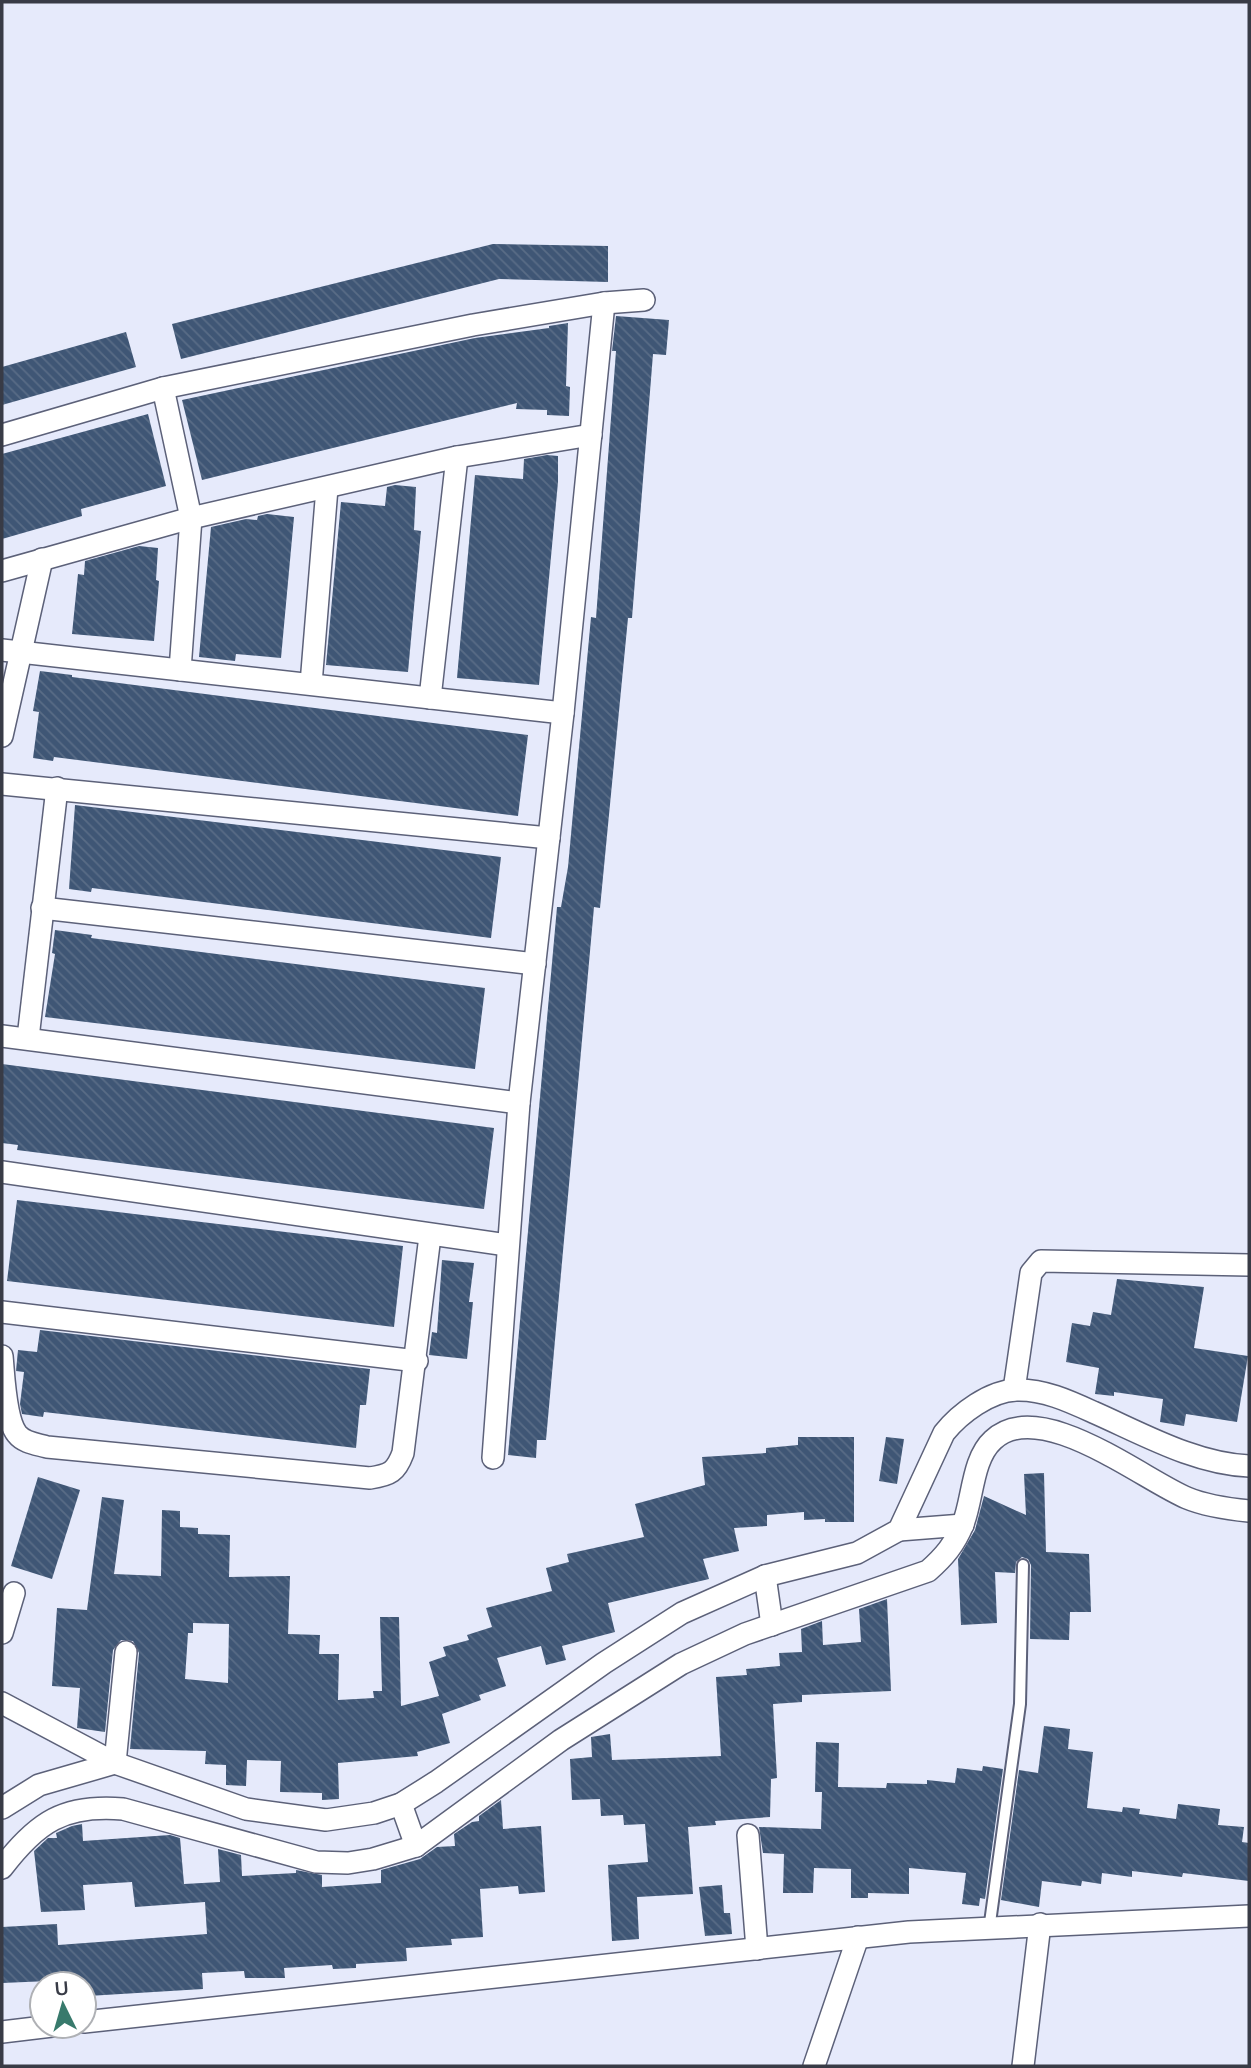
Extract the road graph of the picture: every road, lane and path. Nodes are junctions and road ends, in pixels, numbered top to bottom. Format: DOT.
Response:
graph roads {
  1 [pos="644,300"];
  2 [pos="604,303"];
  3 [pos="163,388"];
  4 [pos="2,435"];
  5 [pos="591,435"];
  6 [pos="457,457"];
  7 [pos="327,488"];
  8 [pos="191,518"];
  9 [pos="43,559"];
  10 [pos="2,571"];
  11 [pos="12,652"];
  12 [pos="180,670"];
  13 [pos="311,684"];
  14 [pos="430,698"];
  15 [pos="563,713"];
  16 [pos="2,736"];
  17 [pos="2,784"];
  18 [pos="57,788"];
  19 [pos="550,838"];
  20 [pos="42,908"];
  21 [pos="535,964"];
  22 [pos="2,1036"];
  23 [pos="28,1038"];
  24 [pos="519,1103"];
  25 [pos="2,1172"];
  26 [pos="430,1236"];
  27 [pos="507,1245"];
  28 [pos="1249,1265"];
  29 [pos="2,1312"];
  30 [pos="2,1356"];
  31 [pos="416,1361"];
  32 [pos="1014,1390"];
  33 [pos="493,1458"];
  34 [pos="1249,1466"];
  35 [pos="1249,1511"];
  36 [pos="955,1526"];
  37 [pos="909,1529"];
  38 [pos="1023,1565"];
  39 [pos="766,1582"];
  40 [pos="14,1592"];
  41 [pos="771,1621"];
  42 [pos="2,1633"];
  43 [pos="126,1652"];
  44 [pos="2,1703"];
  45 [pos="115,1763"];
  46 [pos="2,1808"];
  47 [pos="402,1810"];
  48 [pos="215,1819"];
  49 [pos="748,1835"];
  50 [pos="414,1842"];
  51 [pos="2,1868"];
  52 [pos="1249,1916"];
  53 [pos="1040,1924"];
  54 [pos="989,1930"];
  55 [pos="859,1937"];
  56 [pos="757,1949"];
  57 [pos="98,2020"];
  58 [pos="28,2029"];
  59 [pos="2,2032"];
  60 [pos="814,2066"];
  61 [pos="1023,2066"];
  1 -- 2 [label="street"];
  2 -- 3 [label="street"];
  2 -- 5 [label="street"];
  3 -- 4 [label="street"];
  3 -- 8 [label="street"];
  5 -- 6 [label="street"];
  5 -- 15 [label="street"];
  6 -- 7 [label="street"];
  6 -- 14 [label="street"];
  7 -- 8 [label="street"];
  7 -- 13 [label="street"];
  8 -- 9 [label="street"];
  8 -- 12 [label="street"];
  9 -- 10 [label="street"];
  9 -- 11 [label="street"];
  11 -- 12 [label="street"];
  11 -- 16 [label="street"];
  12 -- 13 [label="street"];
  13 -- 14 [label="street"];
  14 -- 15 [label="street"];
  15 -- 19 [label="street"];
  17 -- 18 [label="street"];
  18 -- 19 [label="street"];
  18 -- 20 [label="street"];
  19 -- 21 [label="street"];
  20 -- 21 [label="street"];
  20 -- 23 [label="street"];
  21 -- 24 [label="street"];
  22 -- 23 [label="street"];
  23 -- 24 [label="street"];
  24 -- 27 [label="street"];
  25 -- 26 [label="street"];
  26 -- 27 [label="street"];
  26 -- 31 [label="street"];
  27 -- 33 [label="street"];
  28 -- 32 [label="street"];
  29 -- 31 [label="street"];
  30 -- 31 [label="street"];
  32 -- 34 [label="street"];
  32 -- 37 [label="street"];
  35 -- 36 [label="street"];
  36 -- 37 [label="street"];
  36 -- 41 [label="street"];
  37 -- 39 [label="street"];
  38 -- 54 [label="lane"];
  39 -- 41 [label="street"];
  39 -- 47 [label="street"];
  40 -- 42 [label="street"];
  41 -- 50 [label="street"];
  43 -- 45 [label="street"];
  44 -- 45 [label="street"];
  45 -- 46 [label="street"];
  45 -- 48 [label="street"];
  47 -- 48 [label="street"];
  47 -- 50 [label="street"];
  48 -- 50 [label="street"];
  48 -- 51 [label="street"];
  49 -- 56 [label="street"];
  52 -- 53 [label="street"];
  53 -- 54 [label="street"];
  53 -- 61 [label="street"];
  54 -- 55 [label="street"];
  55 -- 56 [label="street"];
  55 -- 60 [label="street"];
  56 -- 57 [label="street"];
  58 -- 59 [label="street"];
}
